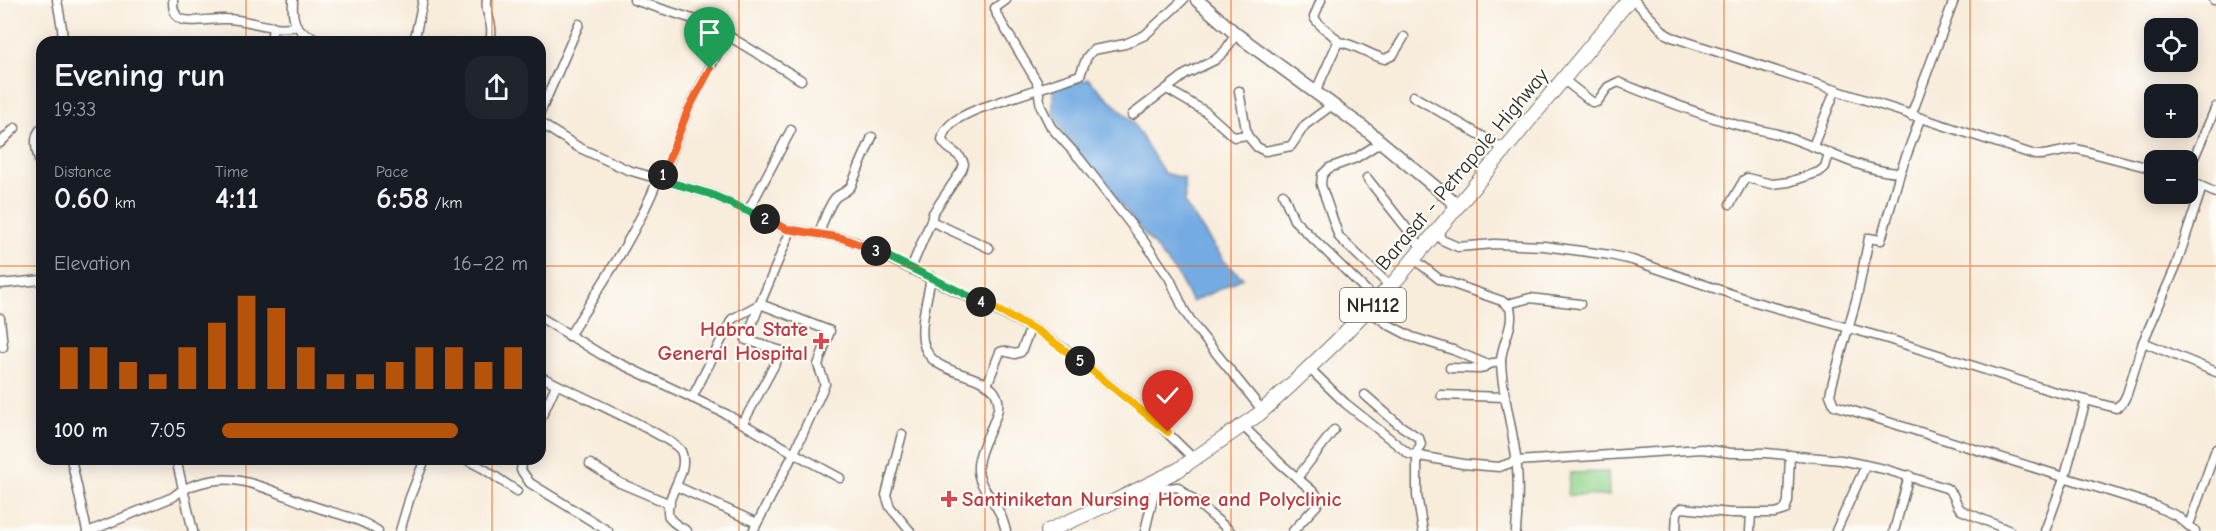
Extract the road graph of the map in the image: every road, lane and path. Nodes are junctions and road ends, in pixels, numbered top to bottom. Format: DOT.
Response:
graph roads {
  1 [pos="57,0"];
  2 [pos="173,0"];
  3 [pos="293,0"];
  4 [pos="423,0"];
  5 [pos="487,0"];
  6 [pos="634,0"];
  7 [pos="1006,0"];
  8 [pos="1183,0"];
  9 [pos="1197,0"];
  10 [pos="1321,0"];
  11 [pos="1629,0"];
  12 [pos="1634,0"];
  13 [pos="1954,0"];
  14 [pos="579,24"];
  15 [pos="273,26"];
  16 [pos="296,26"];
  17 [pos="1236,34"];
  18 [pos="727,35"];
  19 [pos="62,36"];
  20 [pos="272,36"];
  21 [pos="312,36"];
  22 [pos="415,36"];
  23 [pos="491,36"];
  24 [pos="1404,37"];
  25 [pos="1338,42"];
  26 [pos="801,80"];
  27 [pos="1564,80"];
  28 [pos="1038,89"];
  29 [pos="1167,89"];
  30 [pos="1836,89"];
  31 [pos="1239,91"];
  32 [pos="1315,93"];
  33 [pos="1413,96"];
  34 [pos="546,99"];
  35 [pos="1332,105"];
  36 [pos="2216,107"];
  37 [pos="1132,115"];
  38 [pos="1911,116"];
  39 [pos="1920,119"];
  40 [pos="546,127"];
  41 [pos="15,128"];
  42 [pos="791,130"];
  43 [pos="1248,135"];
  44 [pos="872,137"];
  45 [pos="1381,142"];
  46 [pos="0,143"];
  47 [pos="1813,146"];
  48 [pos="1506,150"];
  49 [pos="2197,150"];
  50 [pos="1829,153"];
  51 [pos="2144,166"];
  52 [pos="1900,173"];
  53 [pos="1367,178"];
  54 [pos="660,179"];
  55 [pos="2198,185"];
  56 [pos="2202,187"];
  57 [pos="2216,193"];
  58 [pos="1283,194"];
  59 [pos="1730,204"];
  60 [pos="1458,206"];
  61 [pos="748,211"];
  62 [pos="932,222"];
  63 [pos="791,230"];
  64 [pos="1437,231"];
  65 [pos="819,234"];
  66 [pos="989,248"];
  67 [pos="1418,254"];
  68 [pos="911,268"];
  69 [pos="931,278"];
  70 [pos="36,280"];
  71 [pos="0,284"];
  72 [pos="1390,286"];
  73 [pos="1580,303"];
  74 [pos="760,304"];
  75 [pos="1508,304"];
  76 [pos="1373,305"];
  77 [pos="0,318"];
  78 [pos="546,320"];
  79 [pos="1031,327"];
  80 [pos="1847,327"];
  81 [pos="569,336"];
  82 [pos="2143,342"];
  83 [pos="3,347"];
  84 [pos="1501,362"];
  85 [pos="1490,364"];
  86 [pos="1309,368"];
  87 [pos="1450,368"];
  88 [pos="2216,372"];
  89 [pos="546,379"];
  90 [pos="556,385"];
  91 [pos="987,385"];
  92 [pos="1365,395"];
  93 [pos="1441,395"];
  94 [pos="1505,397"];
  95 [pos="692,398"];
  96 [pos="2086,400"];
  97 [pos="546,407"];
  98 [pos="1263,411"];
  99 [pos="743,423"];
  100 [pos="1243,426"];
  101 [pos="1334,430"];
  102 [pos="902,434"];
  103 [pos="2216,449"];
  104 [pos="794,453"];
  105 [pos="1790,455"];
  106 [pos="1416,456"];
  107 [pos="1195,460"];
  108 [pos="1516,461"];
  109 [pos="590,464"];
  110 [pos="72,465"];
  111 [pos="177,465"];
  112 [pos="422,465"];
  113 [pos="476,465"];
  114 [pos="522,465"];
  115 [pos="1866,465"];
  116 [pos="2213,470"];
  117 [pos="1909,475"];
  118 [pos="2065,476"];
  119 [pos="840,478"];
  120 [pos="1298,478"];
  121 [pos="1156,485"];
  122 [pos="676,486"];
  123 [pos="183,491"];
  124 [pos="517,492"];
  125 [pos="670,504"];
  126 [pos="1751,513"];
  127 [pos="755,527"];
  128 [pos="2192,528"];
  129 [pos="88,531"];
  130 [pos="193,531"];
  131 [pos="378,531"];
  132 [pos="400,531"];
  133 [pos="608,531"];
  134 [pos="687,531"];
  135 [pos="910,531"];
  136 [pos="1006,531"];
  137 [pos="1048,531"];
  138 [pos="1145,531"];
  139 [pos="1230,531"];
  140 [pos="1293,531"];
  141 [pos="1423,531"];
  142 [pos="1516,531"];
  143 [pos="1676,531"];
  144 [pos="1750,531"];
  145 [pos="1836,531"];
  146 [pos="1894,531"];
  147 [pos="2010,531"];
  148 [pos="2045,531"];
  1 -- 19 [label="street"];
  2 -- 15 [label="street"];
  3 -- 16 [label="street"];
  4 -- 22 [label="street"];
  5 -- 23 [label="street"];
  6 -- 18 [label="street"];
  7 -- 28 [label="street"];
  8 -- 28 [label="street"];
  9 -- 17 [label="main road"];
  10 -- 25 [label="street"];
  11 -- 27 [label="highway, Barasat - Petrapole Highway / NH112"];
  12 -- 30 [label="street"];
  13 -- 38 [label="street"];
  14 -- 34 [label="street"];
  15 -- 16 [label="street"];
  15 -- 20 [label="street"];
  16 -- 21 [label="street"];
  17 -- 29 [label="street"];
  17 -- 32 [label="main road"];
  18 -- 26 [label="street"];
  18 -- 54 [label="street"];
  24 -- 25 [label="street"];
  25 -- 32 [label="street"];
  27 -- 47 [label="street"];
  27 -- 48 [label="highway, Barasat - Petrapole Highway / NH112"];
  28 -- 62 [label="street"];
  28 -- 98 [label="street"];
  29 -- 37 [label="street"];
  29 -- 43 [label="street"];
  30 -- 38 [label="street"];
  30 -- 47 [label="street"];
  31 -- 43 [label="street"];
  32 -- 35 [label="main road"];
  33 -- 48 [label="street"];
  35 -- 43 [label="street"];
  35 -- 45 [label="main road"];
  36 -- 49 [label="street"];
  38 -- 39 [label="street"];
  39 -- 51 [label="street"];
  39 -- 52 [label="street"];
  40 -- 54 [label="street"];
  41 -- 46 [label="street"];
  42 -- 61 [label="street"];
  44 -- 65 [label="street"];
  45 -- 60 [label="main road"];
  45 -- 72 [label="street"];
  47 -- 50 [label="street"];
  48 -- 60 [label="highway, Barasat - Petrapole Highway / NH112"];
  50 -- 52 [label="street"];
  50 -- 59 [label="street"];
  52 -- 80 [label="street"];
  53 -- 67 [label="street"];
  54 -- 61 [label="street"];
  54 -- 81 [label="street"];
  55 -- 56 [label="street"];
  56 -- 57 [label="street"];
  56 -- 82 [label="street"];
  58 -- 76 [label="street"];
  60 -- 64 [label="highway, Barasat - Petrapole Highway / NH112"];
  61 -- 63 [label="street"];
  62 -- 66 [label="street"];
  62 -- 68 [label="street"];
  63 -- 65 [label="street"];
  63 -- 74 [label="street"];
  64 -- 67 [label="highway, Barasat - Petrapole Highway / NH112"];
  64 -- 80 [label="street"];
  65 -- 68 [label="street"];
  67 -- 72 [label="highway, Barasat - Petrapole Highway / NH112"];
  67 -- 75 [label="street"];
  68 -- 69 [label="street"];
  69 -- 79 [label="street"];
  69 -- 91 [label="street"];
  70 -- 71 [label="street"];
  72 -- 76 [label="highway, Barasat - Petrapole Highway / NH112"];
  73 -- 75 [label="street"];
  74 -- 95 [label="street"];
  74 -- 99 [label="street"];
  74 -- 104 [label="street"];
  75 -- 84 [label="street"];
  76 -- 85 [label="street"];
  76 -- 86 [label="highway, Barasat - Petrapole Highway / NH112"];
  77 -- 83 [label="street"];
  78 -- 81 [label="street"];
  79 -- 91 [label="street"];
  79 -- 107 [label="street"];
  80 -- 96 [label="street"];
  80 -- 118 [label="street"];
  81 -- 95 [label="street"];
  82 -- 88 [label="street"];
  82 -- 96 [label="street"];
  84 -- 85 [label="street"];
  84 -- 94 [label="street"];
  85 -- 87 [label="street"];
  86 -- 98 [label="highway, Barasat - Petrapole Highway / NH112"];
  86 -- 106 [label="street"];
  89 -- 90 [label="street"];
  90 -- 97 [label="street"];
  90 -- 122 [label="street"];
  91 -- 136 [label="street"];
  92 -- 106 [label="street"];
  93 -- 94 [label="street"];
  94 -- 108 [label="street"];
  95 -- 99 [label="street"];
  96 -- 118 [label="street"];
  98 -- 100 [label="highway, Barasat - Petrapole Highway / NH112"];
  99 -- 104 [label="street"];
  100 -- 107 [label="highway, Barasat - Petrapole Highway / NH112"];
  100 -- 120 [label="street"];
  101 -- 120 [label="street"];
  102 -- 135 [label="street"];
  103 -- 116 [label="street"];
  104 -- 119 [label="street"];
  104 -- 127 [label="street"];
  105 -- 108 [label="street"];
  105 -- 115 [label="street"];
  105 -- 126 [label="street"];
  106 -- 108 [label="street"];
  106 -- 141 [label="street"];
  107 -- 121 [label="highway, Barasat - Petrapole Highway / NH112"];
  108 -- 142 [label="street"];
  109 -- 125 [label="street"];
  110 -- 129 [label="street"];
  111 -- 123 [label="street"];
  112 -- 132 [label="street"];
  113 -- 124 [label="street"];
  114 -- 133 [label="street"];
  115 -- 117 [label="street"];
  115 -- 145 [label="street"];
  116 -- 128 [label="street"];
  117 -- 146 [label="street"];
  117 -- 147 [label="street"];
  118 -- 128 [label="street"];
  118 -- 148 [label="street"];
  120 -- 140 [label="street"];
  121 -- 137 [label="highway, Barasat - Petrapole Highway / NH112"];
  121 -- 138 [label="street"];
  121 -- 139 [label="street"];
  122 -- 125 [label="street"];
  122 -- 127 [label="street"];
  123 -- 129 [label="street"];
  123 -- 130 [label="street"];
  123 -- 131 [label="street"];
  125 -- 134 [label="street"];
  126 -- 143 [label="street"];
  126 -- 144 [label="street"];
}
